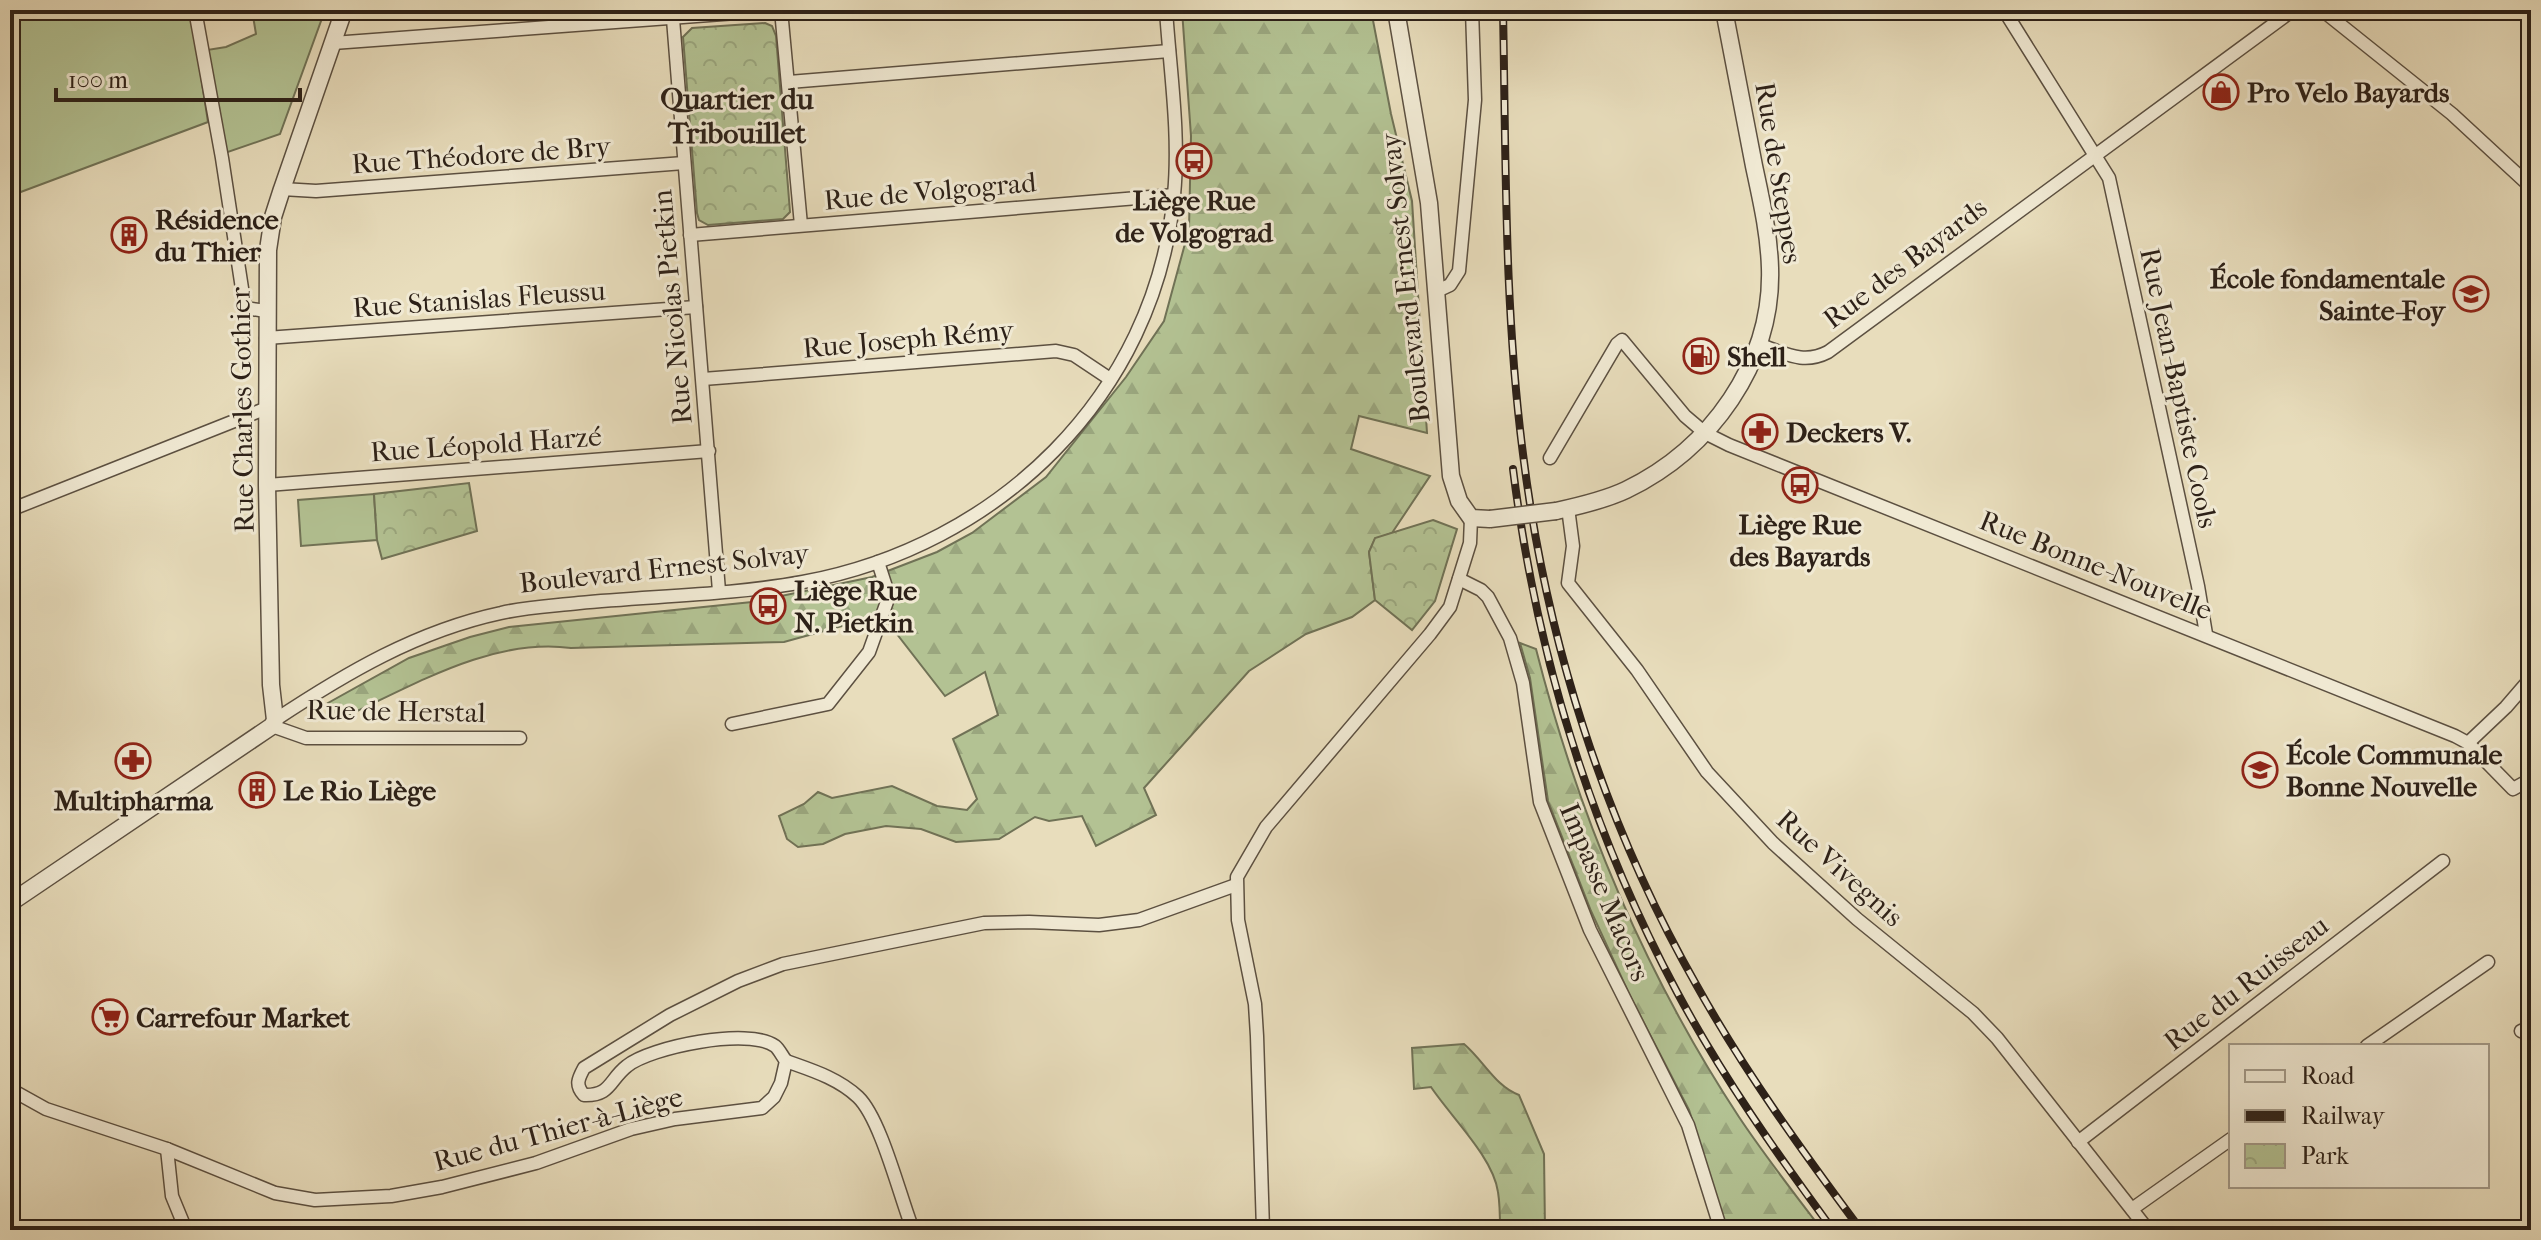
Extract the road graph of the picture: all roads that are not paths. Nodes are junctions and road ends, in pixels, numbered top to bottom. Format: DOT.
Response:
graph roads {
  1 [pos="195,10"];
  2 [pos="344,10"];
  3 [pos="780,10"];
  4 [pos="1166,10"];
  5 [pos="1396,10"];
  6 [pos="1472,10"];
  7 [pos="1724,10"];
  8 [pos="2004,10"];
  9 [pos="2293,10"];
  10 [pos="2322,10"];
  11 [pos="673,19"];
  12 [pos="333,43"];
  13 [pos="1169,51"];
  14 [pos="789,82"];
  15 [pos="2094,156"];
  16 [pos="684,163"];
  17 [pos="2531,187"];
  18 [pos="282,189"];
  19 [pos="1174,195"];
  20 [pos="801,225"];
  21 [pos="690,235"];
  22 [pos="1437,291"];
  23 [pos="696,307"];
  24 [pos="266,311"];
  25 [pos="266,338"];
  26 [pos="1760,345"];
  27 [pos="703,379"];
  28 [pos="1110,379"];
  29 [pos="267,408"];
  30 [pos="1705,433"];
  31 [pos="709,451"];
  32 [pos="1550,458"];
  33 [pos="267,485"];
  34 [pos="1562,509"];
  35 [pos="10,510"];
  36 [pos="1471,518"];
  37 [pos="878,562"];
  38 [pos="1459,579"];
  39 [pos="719,591"];
  40 [pos="2206,634"];
  41 [pos="2531,678"];
  42 [pos="274,723"];
  43 [pos="732,724"];
  44 [pos="520,738"];
  45 [pos="2468,743"];
  46 [pos="2531,779"];
  47 [pos="2443,861"];
  48 [pos="1236,885"];
  49 [pos="10,903"];
  50 [pos="2488,962"];
  51 [pos="2370,1044"];
  52 [pos="786,1061"];
  53 [pos="10,1089"];
  54 [pos="2229,1140"];
  55 [pos="2078,1142"];
  56 [pos="167,1149"];
  57 [pos="2132,1209"];
  58 [pos="186,1230"];
  59 [pos="913,1230"];
  60 [pos="1263,1230"];
  61 [pos="1721,1230"];
  62 [pos="2148,1230"];
  1 -- 24 [label="street"];
  2 -- 12 [label="street, Rue Charles Gothier"];
  3 -- 11 [label="street"];
  3 -- 14 [label="street"];
  4 -- 13 [label="street, Boulevard Ernest Solvay"];
  5 -- 22 [label="street, Boulevard Ernest Solvay"];
  6 -- 22 [label="street"];
  7 -- 26 [label="street, Rue de Steppes"];
  8 -- 15 [label="street, Rue Jean-Baptiste Cools"];
  9 -- 15 [label="street, Rue des Bayards"];
  10 -- 17 [label="street"];
  11 -- 12 [label="street"];
  11 -- 16 [label="street, Rue Nicolas Pietkin"];
  12 -- 18 [label="street, Rue Charles Gothier"];
  13 -- 14 [label="street"];
  13 -- 19 [label="street, Boulevard Ernest Solvay"];
  14 -- 20 [label="street"];
  15 -- 26 [label="street, Rue des Bayards"];
  15 -- 40 [label="street, Rue Jean-Baptiste Cools"];
  16 -- 18 [label="street, Rue Théodore de Bry"];
  16 -- 21 [label="street, Rue Nicolas Pietkin"];
  18 -- 24 [label="street, Rue Charles Gothier"];
  19 -- 20 [label="street, Rue de Volgograd"];
  19 -- 28 [label="street, Boulevard Ernest Solvay"];
  20 -- 21 [label="street, Rue de Volgograd"];
  21 -- 23 [label="street, Rue Nicolas Pietkin"];
  22 -- 36 [label="street, Boulevard Ernest Solvay"];
  23 -- 25 [label="street, Rue Stanislas Fleussu"];
  23 -- 27 [label="street, Rue Nicolas Pietkin"];
  24 -- 25 [label="street, Rue Charles Gothier"];
  25 -- 29 [label="street, Rue Charles Gothier"];
  26 -- 30 [label="street"];
  27 -- 28 [label="street, Rue Joseph Rémy"];
  27 -- 31 [label="street, Rue Nicolas Pietkin"];
  28 -- 37 [label="street, Boulevard Ernest Solvay"];
  29 -- 33 [label="street, Rue Charles Gothier"];
  29 -- 35 [label="street"];
  30 -- 32 [label="street, Rue Bonne-Nouvelle"];
  30 -- 34 [label="street"];
  30 -- 40 [label="street, Rue Bonne-Nouvelle"];
  31 -- 33 [label="street, Rue Léopold Harzé"];
  31 -- 39 [label="street, Rue Nicolas Pietkin"];
  33 -- 42 [label="street, Rue Charles Gothier"];
  34 -- 36 [label="street, bridge"];
  34 -- 55 [label="street, Rue Vivegnis"];
  36 -- 38 [label="street"];
  37 -- 39 [label="street, Boulevard Ernest Solvay"];
  37 -- 43 [label="street"];
  38 -- 48 [label="street"];
  38 -- 61 [label="street, Impasse Macors"];
  39 -- 42 [label="street, Boulevard Ernest Solvay"];
  40 -- 45 [label="street, Rue Bonne-Nouvelle"];
  41 -- 45 [label="street"];
  42 -- 44 [label="street, Rue de Herstal"];
  42 -- 49 [label="street, Boulevard Ernest Solvay"];
  45 -- 46 [label="street"];
  47 -- 55 [label="street, Rue du Ruisseau"];
  48 -- 52 [label="street, Rue du Thier-à-Liège"];
  48 -- 60 [label="street"];
  50 -- 51 [label="street"];
  52 -- 56 [label="street, Rue du Thier-à-Liège"];
  52 -- 59 [label="street"];
  53 -- 56 [label="street, Rue du Thier-à-Liège"];
  54 -- 57 [label="street"];
  55 -- 57 [label="street, Rue Vivegnis"];
  56 -- 58 [label="street"];
  57 -- 62 [label="street, Rue Vivegnis"];
}
